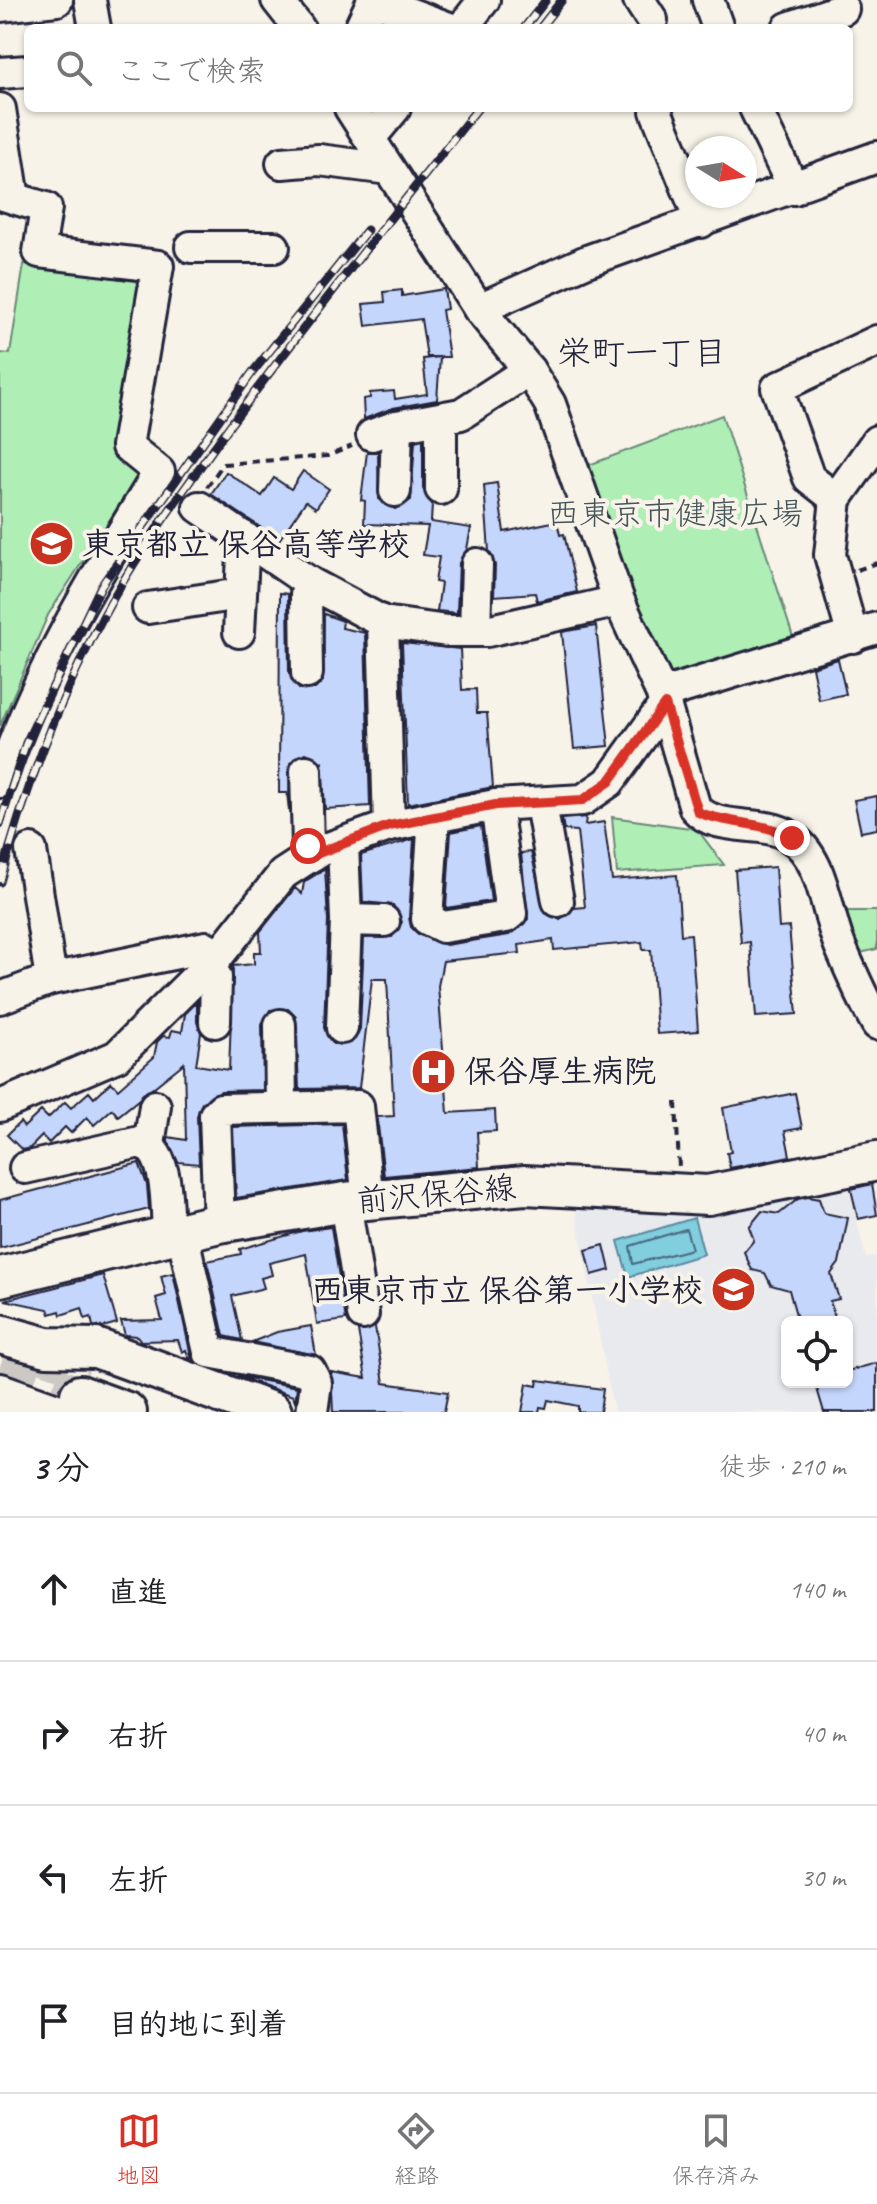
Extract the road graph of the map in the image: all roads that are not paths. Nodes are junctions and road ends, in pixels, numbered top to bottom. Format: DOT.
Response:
graph roads {
  1 [pos="57,0"];
  2 [pos="90,0"];
  3 [pos="484,0"];
  4 [pos="708,0"];
  5 [pos="0,6"];
  6 [pos="843,9"];
  7 [pos="94,24"];
  8 [pos="362,24"];
  9 [pos="438,24"];
  10 [pos="465,24"];
  11 [pos="717,24"];
  12 [pos="800,24"];
  13 [pos="24,71"];
  14 [pos="0,73"];
  15 [pos="0,109"];
  16 [pos="353,112"];
  17 [pos="392,112"];
  18 [pos="656,112"];
  19 [pos="757,112"];
  20 [pos="370,138"];
  21 [pos="877,157"];
  22 [pos="282,163"];
  23 [pos="389,169"];
  24 [pos="794,189"];
  25 [pos="7,196"];
  26 [pos="701,222"];
  27 [pos="274,247"];
  28 [pos="158,266"];
  29 [pos="479,309"];
  30 [pos="877,341"];
  31 [pos="529,370"];
  32 [pos="441,420"];
  33 [pos="877,441"];
  34 [pos="441,489"];
  35 [pos="395,491"];
  36 [pos="202,498"];
  37 [pos="836,499"];
  38 [pos="244,537"];
  39 [pos="477,564"];
  40 [pos="310,583"];
  41 [pos="240,594"];
  42 [pos="619,601"];
  43 [pos="148,608"];
  44 [pos="383,622"];
  45 [pos="475,631"];
  46 [pos="239,632"];
  47 [pos="865,633"];
  48 [pos="307,673"];
  49 [pos="664,699"];
  50 [pos="306,771"];
  51 [pos="0,782"];
  52 [pos="541,804"];
  53 [pos="496,805"];
  54 [pos="434,817"];
  55 [pos="389,826"];
  56 [pos="343,844"];
  57 [pos="31,850"];
  58 [pos="313,855"];
  59 [pos="558,901"];
  60 [pos="346,920"];
  61 [pos="384,921"];
  62 [pos="212,962"];
  63 [pos="51,979"];
  64 [pos="0,998"];
  65 [pos="872,1007"];
  66 [pos="215,1022"];
  67 [pos="280,1025"];
  68 [pos="342,1028"];
  69 [pos="0,1106"];
  70 [pos="155,1106"];
  71 [pos="281,1107"];
  72 [pos="149,1145"];
  73 [pos="877,1161"];
  74 [pos="25,1168"];
  75 [pos="356,1201"];
  76 [pos="219,1223"];
  77 [pos="175,1233"];
  78 [pos="0,1277"];
  79 [pos="363,1314"];
  80 [pos="0,1334"];
  81 [pos="74,1392"];
  82 [pos="1,1400"];
  83 [pos="127,1412"];
  84 [pos="206,1412"];
  85 [pos="272,1412"];
  86 [pos="312,1412"];
  1 -- 5 [label="street"];
  2 -- 7 [label="street"];
  3 -- 10 [label="street"];
  4 -- 11 [label="street"];
  6 -- 12 [label="street"];
  8 -- 9 [label="street"];
  13 -- 14 [label="street"];
  15 -- 25 [label="street"];
  16 -- 20 [label="street"];
  17 -- 20 [label="street"];
  18 -- 26 [label="street"];
  19 -- 24 [label="street"];
  20 -- 23 [label="street"];
  21 -- 24 [label="street"];
  22 -- 23 [label="street"];
  23 -- 29 [label="street"];
  24 -- 26 [label="street"];
  25 -- 28 [label="street"];
  26 -- 29 [label="street"];
  27 -- 28 [label="street"];
  28 -- 51 [label="street"];
  29 -- 31 [label="street"];
  30 -- 37 [label="street"];
  31 -- 32 [label="street"];
  31 -- 42 [label="street"];
  32 -- 34 [label="street"];
  32 -- 35 [label="street"];
  33 -- 37 [label="street"];
  36 -- 38 [label="street"];
  37 -- 47 [label="street"];
  38 -- 40 [label="street"];
  38 -- 41 [label="street"];
  39 -- 45 [label="street"];
  40 -- 44 [label="street"];
  40 -- 48 [label="street"];
  41 -- 43 [label="street"];
  41 -- 46 [label="street"];
  42 -- 45 [label="street"];
  42 -- 49 [label="street"];
  44 -- 45 [label="street"];
  44 -- 55 [label="street"];
  47 -- 49 [label="street"];
  49 -- 52 [label="street"];
  49 -- 65 [label="street"];
  50 -- 58 [label="street"];
  52 -- 53 [label="street"];
  52 -- 59 [label="street"];
  53 -- 54 [label="street"];
  53 -- 54 [label="street"];
  54 -- 55 [label="street"];
  55 -- 56 [label="street"];
  56 -- 58 [label="street"];
  56 -- 60 [label="street"];
  57 -- 63 [label="street"];
  58 -- 62 [label="street"];
  60 -- 61 [label="street"];
  60 -- 68 [label="street"];
  62 -- 63 [label="street"];
  62 -- 66 [label="street"];
  62 -- 69 [label="street"];
  63 -- 64 [label="street"];
  67 -- 71 [label="street"];
  70 -- 72 [label="street"];
  71 -- 75 [label="street"];
  71 -- 76 [label="street"];
  72 -- 74 [label="street"];
  72 -- 77 [label="street"];
  73 -- 75 [label="main road, 前沢保谷線"];
  75 -- 76 [label="main road, 前沢保谷線"];
  75 -- 79 [label="street"];
  76 -- 77 [label="main road, 前沢保谷線"];
  77 -- 78 [label="main road, 前沢保谷線"];
  77 -- 86 [label="street"];
  80 -- 85 [label="main road"];
  81 -- 82 [label="main road"];
  81 -- 83 [label="main road"];
  81 -- 84 [label="main road"];
}
